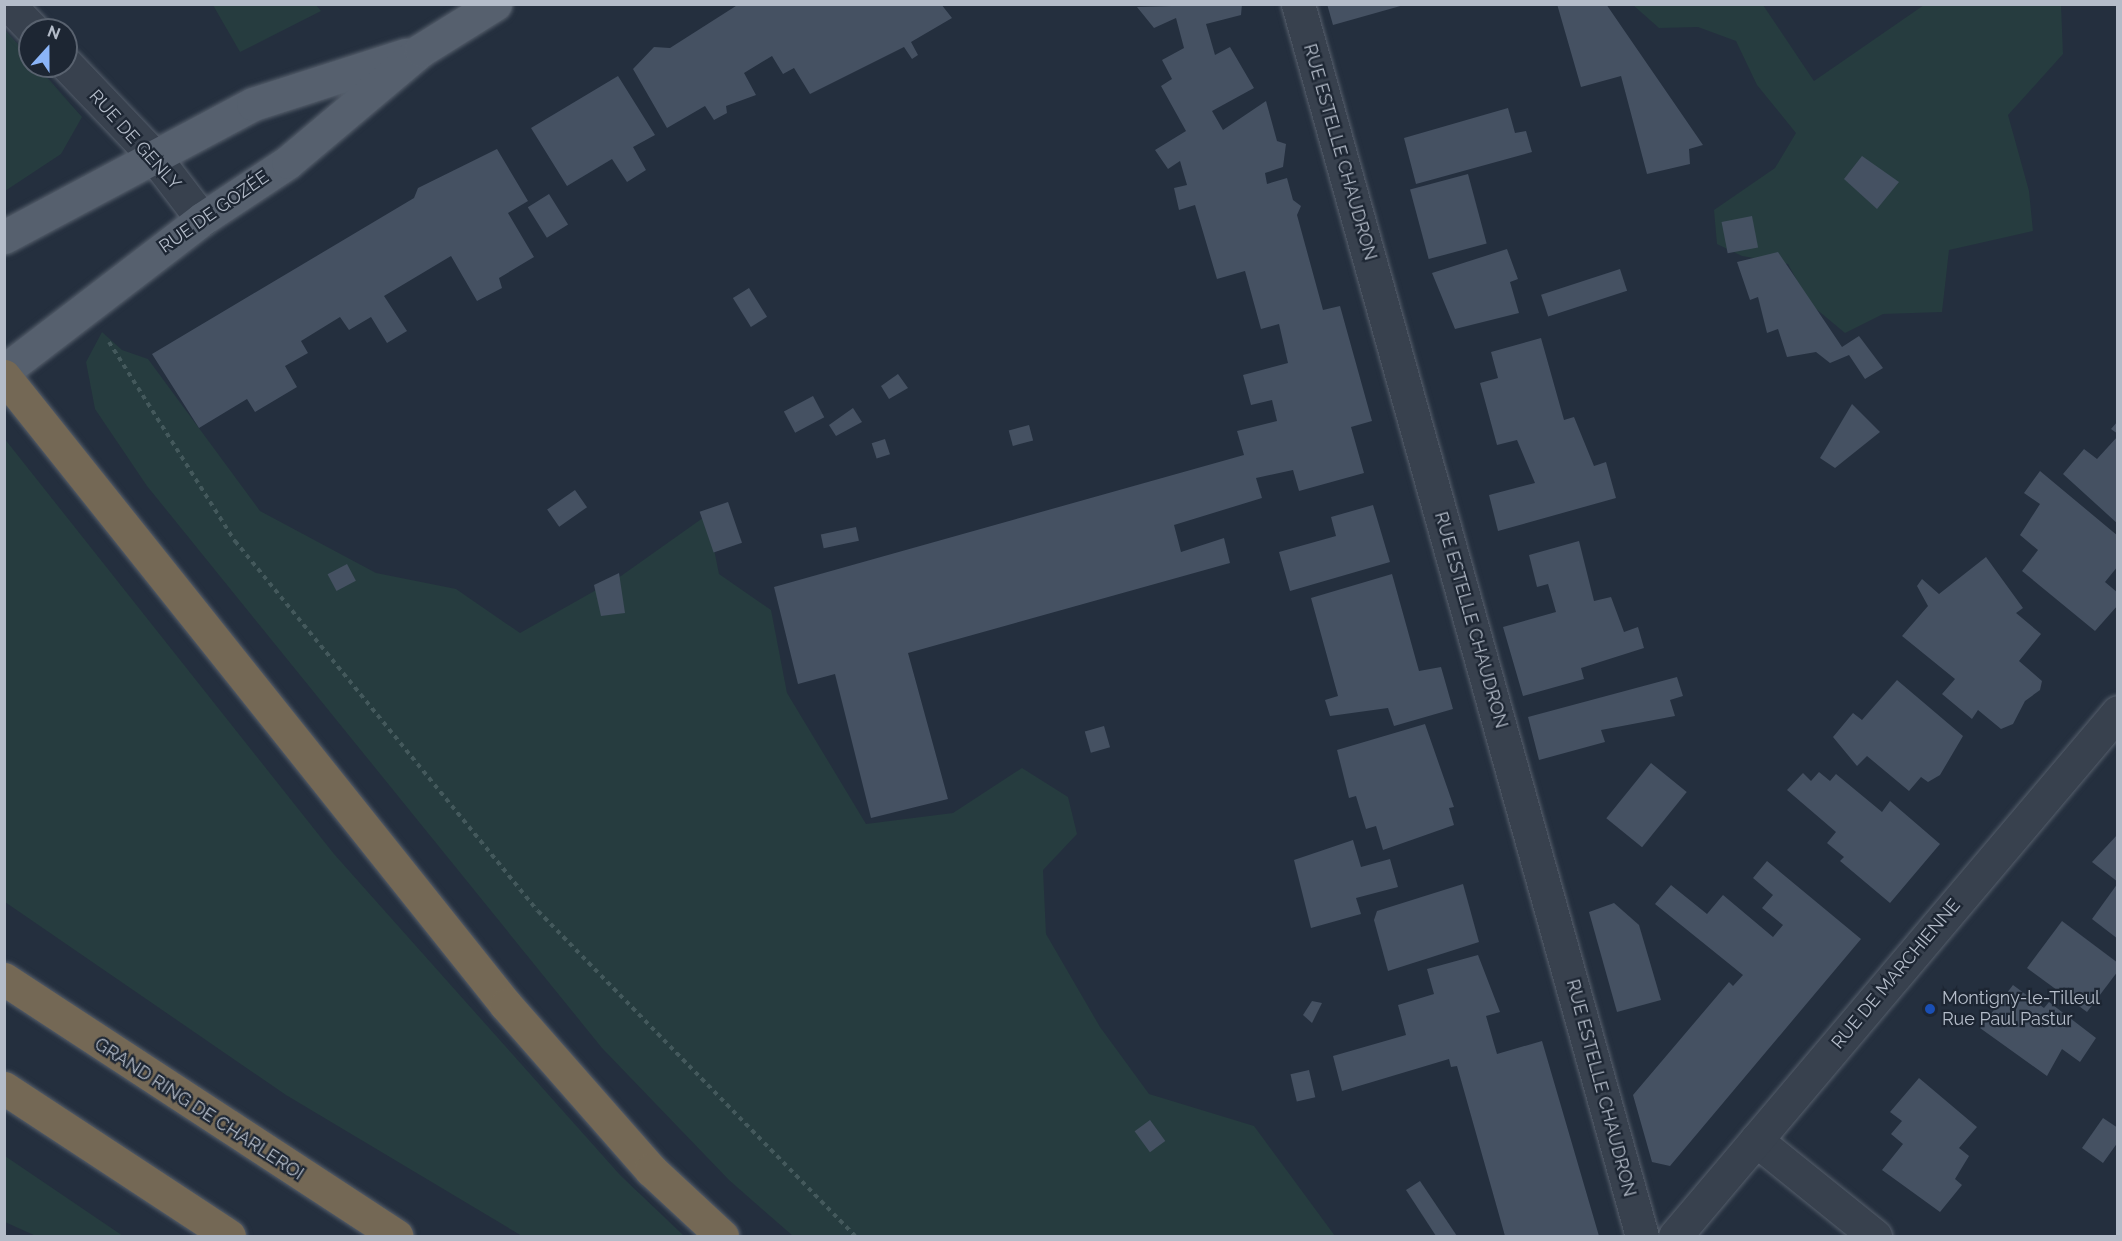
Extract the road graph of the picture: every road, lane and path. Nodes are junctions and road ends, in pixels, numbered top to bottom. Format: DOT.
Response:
graph roads {
  1 [pos="8,4"];
  2 [pos="495,4"];
  3 [pos="1298,4"];
  4 [pos="21,18"];
  5 [pos="421,50"];
  6 [pos="78,77"];
  7 [pos="153,155"];
  8 [pos="202,219"];
  9 [pos="4,237"];
  10 [pos="103,334"];
  11 [pos="4,371"];
  12 [pos="4,376"];
  13 [pos="2118,712"];
  14 [pos="4,979"];
  15 [pos="4,1088"];
  16 [pos="1756,1140"];
  17 [pos="229,1236"];
  18 [pos="396,1236"];
  19 [pos="722,1236"];
  20 [pos="855,1236"];
  21 [pos="1642,1236"];
  22 [pos="1676,1236"];
  23 [pos="1875,1236"];
  1 -- 4 [label="street"];
  2 -- 5 [label="main road, RUE DE GOZÉE"];
  3 -- 21 [label="street, RUE ESTELLE CHAUDRON"];
  5 -- 7 [label="main road, RUE DE GOZÉE"];
  5 -- 8 [label="main road, RUE DE GOZÉE"];
  6 -- 7 [label="street, RUE DE GENLY"];
  7 -- 8 [label="street, RUE DE GENLY"];
  7 -- 9 [label="main road, RUE DE GOZÉE"];
  8 -- 11 [label="main road, RUE DE GOZÉE"];
  10 -- 20 [label="path"];
  12 -- 19 [label="highway"];
  13 -- 16 [label="street, RUE DE MARCHIENNE"];
  14 -- 18 [label="highway, GRAND RING DE CHARLEROI"];
  15 -- 17 [label="highway"];
  16 -- 22 [label="street, RUE DE MARCHIENNE"];
  16 -- 23 [label="street"];
}
